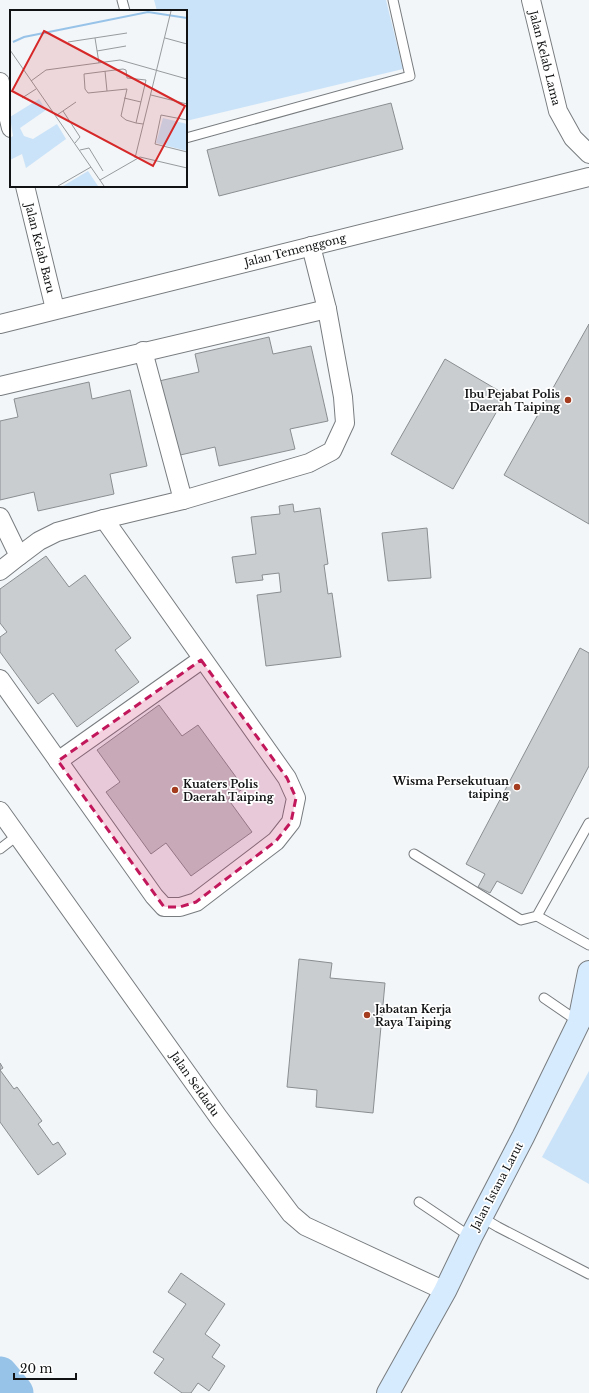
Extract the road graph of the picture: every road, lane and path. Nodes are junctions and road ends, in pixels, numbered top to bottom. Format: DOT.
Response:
graph roads {
  1 [pos="122,0"];
  2 [pos="393,0"];
  3 [pos="531,0"];
  4 [pos="125,10"];
  5 [pos="0,82"];
  6 [pos="10,124"];
  7 [pos="187,138"];
  8 [pos="589,154"];
  9 [pos="589,177"];
  10 [pos="25,187"];
  11 [pos="311,246"];
  12 [pos="54,309"];
  13 [pos="327,309"];
  14 [pos="0,324"];
  15 [pos="143,351"];
  16 [pos="0,386"];
  17 [pos="183,500"];
  18 [pos="0,517"];
  19 [pos="104,519"];
  20 [pos="19,556"];
  21 [pos="0,571"];
  22 [pos="201,660"];
  23 [pos="0,679"];
  24 [pos="58,761"];
  25 [pos="0,811"];
  26 [pos="589,822"];
  27 [pos="18,835"];
  28 [pos="0,849"];
  29 [pos="414,854"];
  30 [pos="537,916"];
  31 [pos="589,945"];
  32 [pos="589,972"];
  33 [pos="544,998"];
  34 [pos="579,1022"];
  35 [pos="419,1202"];
  36 [pos="481,1217"];
  37 [pos="471,1237"];
  38 [pos="589,1274"];
  39 [pos="445,1291"];
  40 [pos="388,1393"];
  1 -- 4 [label="lane"];
  2 -- 7 [label="lane"];
  3 -- 8 [label="street, Jalan Kelab Lama"];
  5 -- 6 [label="street"];
  9 -- 11 [label="street, Jalan Temenggong"];
  10 -- 12 [label="street, Jalan Kelab Baru"];
  11 -- 12 [label="street, Jalan Temenggong"];
  11 -- 13 [label="street"];
  12 -- 14 [label="street, Jalan Temenggong"];
  13 -- 15 [label="street"];
  13 -- 17 [label="street"];
  15 -- 16 [label="street"];
  15 -- 17 [label="street"];
  17 -- 19 [label="street"];
  18 -- 20 [label="street"];
  19 -- 20 [label="street"];
  19 -- 22 [label="street"];
  20 -- 21 [label="street"];
  22 -- 24 [label="street"];
  22 -- 24 [label="street"];
  23 -- 24 [label="street"];
  25 -- 27 [label="street, Jalan Seldadu"];
  26 -- 30 [label="lane"];
  27 -- 28 [label="lane"];
  27 -- 39 [label="street, Jalan Seldadu"];
  29 -- 30 [label="lane"];
  30 -- 31 [label="lane"];
  32 -- 34 [label="main road, Jalan Istana Larut"];
  33 -- 34 [label="lane"];
  34 -- 36 [label="main road, Jalan Istana Larut"];
  35 -- 37 [label="lane"];
  36 -- 37 [label="main road, Jalan Istana Larut"];
  36 -- 38 [label="lane"];
  37 -- 39 [label="main road, Jalan Istana Larut"];
  39 -- 40 [label="main road, Jalan Istana Larut"];
}
